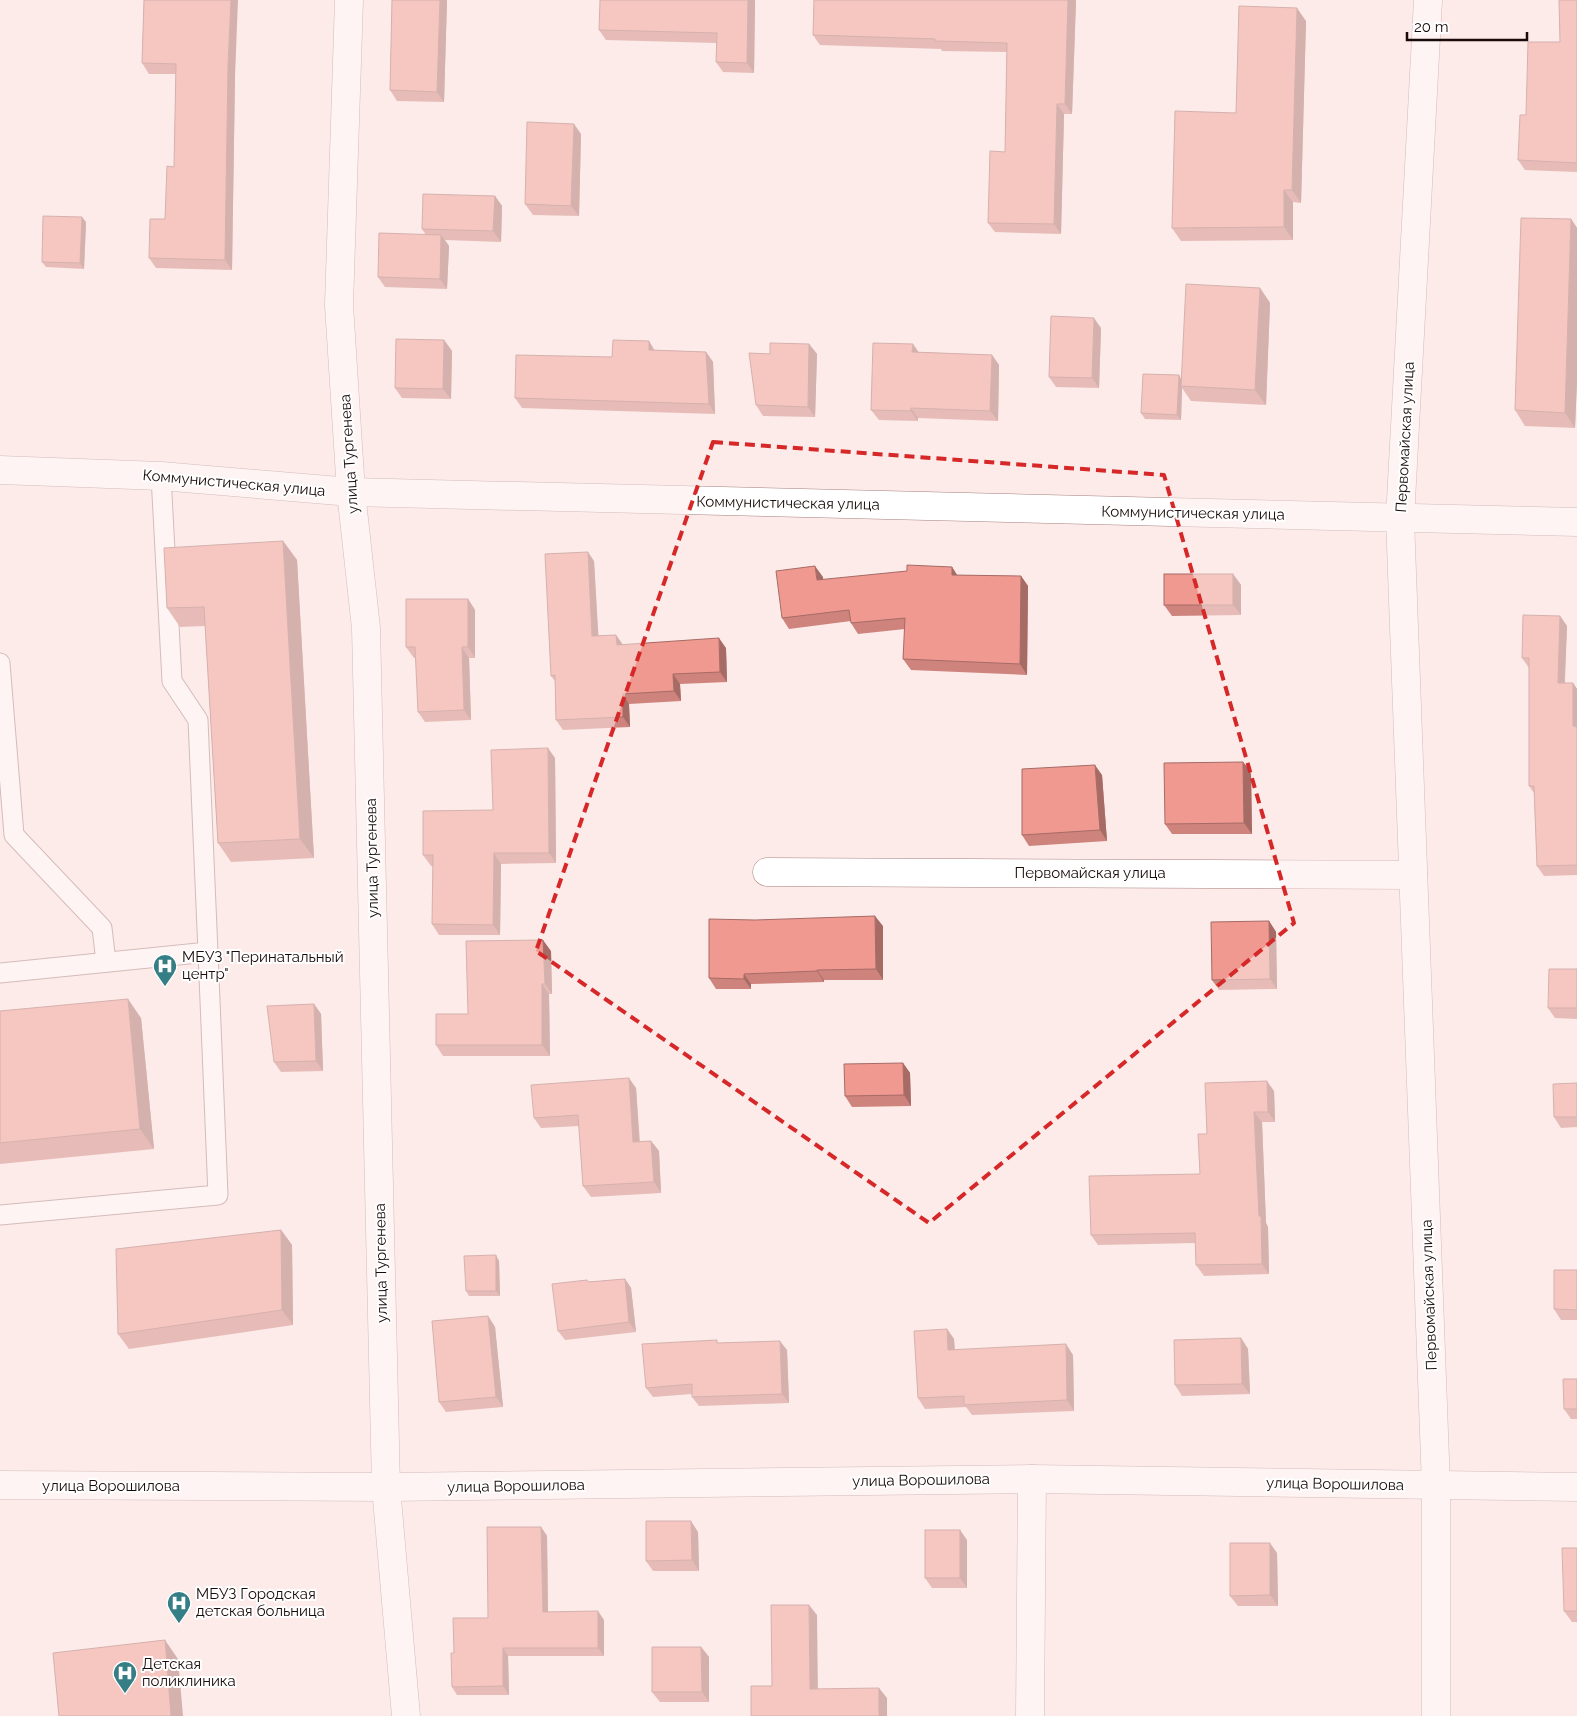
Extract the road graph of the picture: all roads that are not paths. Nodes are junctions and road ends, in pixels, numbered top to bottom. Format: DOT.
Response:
graph roads {
  1 [pos="349,0"];
  2 [pos="1428,0"];
  3 [pos="0,470"];
  4 [pos="161,476"];
  5 [pos="351,492"];
  6 [pos="1400,518"];
  7 [pos="1577,522"];
  8 [pos="0,663"];
  9 [pos="767,872"];
  10 [pos="1413,875"];
  11 [pos="208,952"];
  12 [pos="106,962"];
  13 [pos="0,973"];
  14 [pos="0,1215"];
  15 [pos="1032,1479"];
  16 [pos="0,1485"];
  17 [pos="1436,1486"];
  18 [pos="386,1487"];
  19 [pos="1577,1487"];
  20 [pos="406,1716"];
  21 [pos="1030,1716"];
  22 [pos="1436,1716"];
  1 -- 5 [label="street, улица Тургенева"];
  2 -- 6 [label="street, Первомайская улица"];
  3 -- 4 [label="street, Коммунистическая улица"];
  4 -- 5 [label="street, Коммунистическая улица"];
  4 -- 11 [label="lane"];
  5 -- 6 [label="street, Коммунистическая улица"];
  5 -- 18 [label="street, улица Тургенева"];
  6 -- 7 [label="street, Коммунистическая улица"];
  6 -- 10 [label="street, Первомайская улица"];
  8 -- 12 [label="lane"];
  9 -- 10 [label="street, Первомайская улица"];
  10 -- 17 [label="street, Первомайская улица"];
  11 -- 12 [label="lane"];
  11 -- 14 [label="lane"];
  12 -- 13 [label="lane"];
  15 -- 17 [label="street, улица Ворошилова"];
  15 -- 18 [label="street, улица Ворошилова"];
  15 -- 21 [label="street"];
  16 -- 18 [label="street, улица Ворошилова"];
  17 -- 19 [label="street, улица Ворошилова"];
  17 -- 22 [label="street, Первомайская улица"];
  18 -- 20 [label="street, улица Тургенева"];
}
